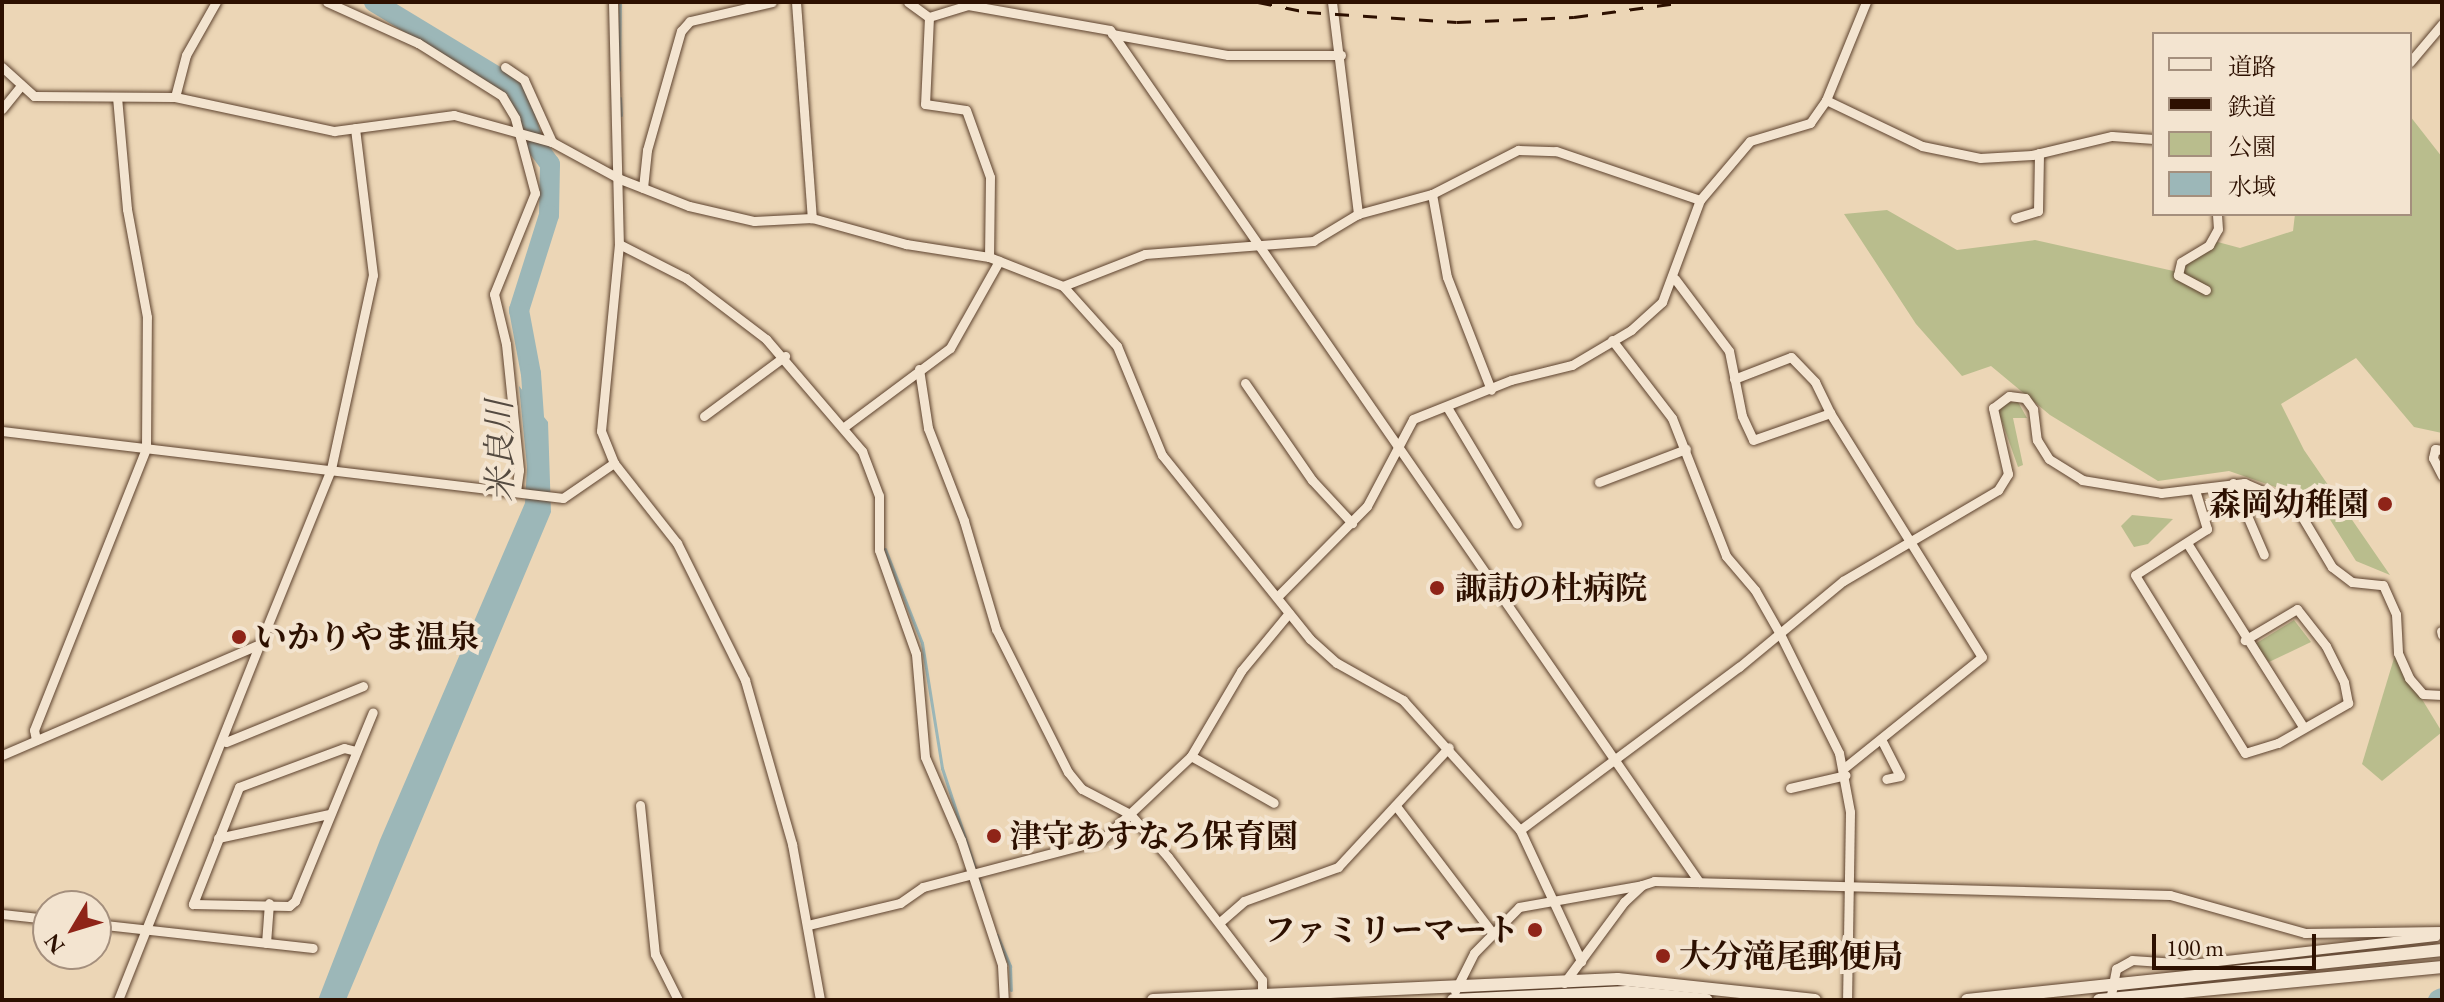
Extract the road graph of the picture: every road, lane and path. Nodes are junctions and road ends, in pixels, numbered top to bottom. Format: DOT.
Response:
graph roads {
  1 [pos="216,2"];
  2 [pos="327,2"];
  3 [pos="613,2"];
  4 [pos="772,2"];
  5 [pos="796,2"];
  6 [pos="908,2"];
  7 [pos="1332,2"];
  8 [pos="1866,2"];
  9 [pos="751,4"];
  10 [pos="929,17"];
  11 [pos="2442,24"];
  12 [pos="1112,34"];
  13 [pos="1341,55"];
  14 [pos="2412,60"];
  15 [pos="2,67"];
  16 [pos="505,67"];
  17 [pos="20,87"];
  18 [pos="117,97"];
  19 [pos="175,97"];
  20 [pos="1826,100"];
  21 [pos="2,109"];
  22 [pos="355,128"];
  23 [pos="516,130"];
  24 [pos="2152,139"];
  25 [pos="552,142"];
  26 [pos="2039,153"];
  27 [pos="620,179"];
  28 [pos="643,188"];
  29 [pos="1432,194"];
  30 [pos="1700,200"];
  31 [pos="1358,214"];
  32 [pos="2217,216"];
  33 [pos="812,218"];
  34 [pos="2015,218"];
  35 [pos="619,244"];
  36 [pos="1261,249"];
  37 [pos="989,257"];
  38 [pos="999,261"];
  39 [pos="1675,279"];
  40 [pos="1063,286"];
  41 [pos="2206,290"];
  42 [pos="1612,340"];
  43 [pos="785,356"];
  44 [pos="919,369"];
  45 [pos="1734,379"];
  46 [pos="1245,383"];
  47 [pos="1491,390"];
  48 [pos="1447,407"];
  49 [pos="1830,413"];
  50 [pos="704,416"];
  51 [pos="844,427"];
  52 [pos="2,431"];
  53 [pos="1396,445"];
  54 [pos="146,448"];
  55 [pos="1686,449"];
  56 [pos="2442,450"];
  57 [pos="614,463"];
  58 [pos="331,469"];
  59 [pos="2442,476"];
  60 [pos="1599,482"];
  61 [pos="2233,483"];
  62 [pos="2195,490"];
  63 [pos="516,492"];
  64 [pos="1352,523"];
  65 [pos="1517,524"];
  66 [pos="1911,538"];
  67 [pos="2187,543"];
  68 [pos="2264,555"];
  69 [pos="1277,597"];
  70 [pos="1289,613"];
  71 [pos="1780,634"];
  72 [pos="2245,640"];
  73 [pos="260,644"];
  74 [pos="363,686"];
  75 [pos="2442,695"];
  76 [pos="373,712"];
  77 [pos="2302,725"];
  78 [pos="36,740"];
  79 [pos="1882,741"];
  80 [pos="225,742"];
  81 [pos="1449,747"];
  82 [pos="356,751"];
  83 [pos="2,755"];
  84 [pos="1191,756"];
  85 [pos="1612,756"];
  86 [pos="1910,771"];
  87 [pos="1845,772"];
  88 [pos="1900,776"];
  89 [pos="1886,779"];
  90 [pos="1790,788"];
  91 [pos="1274,803"];
  92 [pos="640,805"];
  93 [pos="1396,806"];
  94 [pos="329,814"];
  95 [pos="1130,814"];
  96 [pos="1520,830"];
  97 [pos="218,838"];
  98 [pos="972,874"];
  99 [pos="1699,882"];
  100 [pos="1850,884"];
  101 [pos="1642,885"];
  102 [pos="1555,898"];
  103 [pos="269,903"];
  104 [pos="2,914"];
  105 [pos="32,917"];
  106 [pos="1220,922"];
  107 [pos="808,925"];
  108 [pos="112,926"];
  109 [pos="145,929"];
  110 [pos="1491,931"];
  111 [pos="2442,933"];
  112 [pos="266,943"];
  113 [pos="313,948"];
  114 [pos="2442,950"];
  115 [pos="1581,961"];
  116 [pos="2442,967"];
  117 [pos="1565,981"];
  118 [pos="1456,986"];
  119 [pos="2108,996"];
  120 [pos="1262,998"];
  121 [pos="1553,998"];
  122 [pos="118,1000"];
  123 [pos="678,1000"];
  124 [pos="820,1000"];
  125 [pos="1004,1000"];
  126 [pos="1153,1000"];
  127 [pos="1453,1000"];
  128 [pos="1707,1000"];
  129 [pos="1815,1000"];
  130 [pos="1847,1000"];
  131 [pos="1967,1000"];
  1 -- 19 [label="street"];
  2 -- 23 [label="street"];
  3 -- 27 [label="street"];
  4 -- 9 [label="street"];
  5 -- 33 [label="street"];
  6 -- 10 [label="street"];
  7 -- 13 [label="street"];
  8 -- 20 [label="street"];
  9 -- 28 [label="street"];
  10 -- 12 [label="street"];
  10 -- 37 [label="street"];
  11 -- 14 [label="street"];
  12 -- 13 [label="street"];
  12 -- 36 [label="street"];
  13 -- 31 [label="street"];
  15 -- 17 [label="street"];
  16 -- 25 [label="street"];
  17 -- 18 [label="street"];
  17 -- 21 [label="street"];
  18 -- 19 [label="street"];
  18 -- 54 [label="street"];
  19 -- 22 [label="street"];
  20 -- 26 [label="street"];
  20 -- 30 [label="street"];
  22 -- 23 [label="street"];
  22 -- 58 [label="street"];
  23 -- 25 [label="street"];
  23 -- 63 [label="street"];
  24 -- 26 [label="street"];
  25 -- 27 [label="street"];
  26 -- 34 [label="street"];
  27 -- 28 [label="street"];
  27 -- 35 [label="street"];
  28 -- 33 [label="street"];
  29 -- 30 [label="street"];
  29 -- 31 [label="street"];
  29 -- 47 [label="street"];
  30 -- 39 [label="street"];
  31 -- 36 [label="street"];
  32 -- 41 [label="street"];
  33 -- 37 [label="street"];
  35 -- 43 [label="street"];
  35 -- 57 [label="street"];
  36 -- 40 [label="street"];
  36 -- 53 [label="street"];
  37 -- 38 [label="street"];
  38 -- 40 [label="street"];
  38 -- 44 [label="street"];
  39 -- 42 [label="street"];
  39 -- 45 [label="street"];
  40 -- 69 [label="street"];
  42 -- 47 [label="street"];
  42 -- 55 [label="street"];
  43 -- 50 [label="street"];
  43 -- 51 [label="street"];
  44 -- 51 [label="street"];
  44 -- 95 [label="street"];
  45 -- 49 [label="street"];
  45 -- 49 [label="street"];
  46 -- 64 [label="street"];
  47 -- 48 [label="street"];
  48 -- 53 [label="street"];
  48 -- 65 [label="street"];
  49 -- 66 [label="street"];
  51 -- 98 [label="street"];
  52 -- 54 [label="street"];
  53 -- 64 [label="street"];
  53 -- 85 [label="street"];
  54 -- 58 [label="street"];
  54 -- 78 [label="street"];
  55 -- 60 [label="street"];
  55 -- 71 [label="street"];
  56 -- 59 [label="street"];
  57 -- 63 [label="street"];
  57 -- 107 [label="street"];
  58 -- 63 [label="street"];
  58 -- 73 [label="street"];
  61 -- 62 [label="street"];
  61 -- 68 [label="street"];
  61 -- 75 [label="street"];
  62 -- 66 [label="street"];
  62 -- 67 [label="street"];
  64 -- 69 [label="street"];
  66 -- 71 [label="street"];
  66 -- 79 [label="street"];
  67 -- 72 [label="street"];
  67 -- 77 [label="street"];
  69 -- 70 [label="street"];
  70 -- 81 [label="street"];
  70 -- 84 [label="street"];
  71 -- 85 [label="street"];
  71 -- 87 [label="street"];
  72 -- 77 [label="street"];
  72 -- 77 [label="street"];
  73 -- 78 [label="street"];
  73 -- 80 [label="street"];
  74 -- 80 [label="street"];
  76 -- 82 [label="street"];
  78 -- 83 [label="street"];
  79 -- 87 [label="street"];
  79 -- 88 [label="street"];
  80 -- 109 [label="street"];
  81 -- 93 [label="street"];
  81 -- 96 [label="street"];
  82 -- 94 [label="street"];
  82 -- 97 [label="street"];
  84 -- 91 [label="street"];
  84 -- 95 [label="street"];
  85 -- 96 [label="street"];
  85 -- 99 [label="street"];
  86 -- 88 [label="street"];
  87 -- 90 [label="street"];
  87 -- 100 [label="street"];
  88 -- 89 [label="street"];
  92 -- 123 [label="street"];
  93 -- 106 [label="street"];
  93 -- 110 [label="street"];
  94 -- 97 [label="street"];
  94 -- 103 [label="street"];
  95 -- 98 [label="street"];
  95 -- 106 [label="street"];
  96 -- 102 [label="street"];
  97 -- 103 [label="street"];
  98 -- 107 [label="street"];
  98 -- 125 [label="street"];
  99 -- 100 [label="street"];
  99 -- 101 [label="street"];
  100 -- 111 [label="street"];
  100 -- 130 [label="street"];
  101 -- 102 [label="street"];
  101 -- 115 [label="street"];
  102 -- 110 [label="street"];
  102 -- 115 [label="street"];
  103 -- 112 [label="street"];
  104 -- 105 [label="street"];
  106 -- 120 [label="street"];
  107 -- 124 [label="street"];
  108 -- 109 [label="street"];
  109 -- 112 [label="street"];
  109 -- 122 [label="street"];
  110 -- 118 [label="street"];
  111 -- 119 [label="street"];
  112 -- 113 [label="street"];
  114 -- 119 [label="street"];
  115 -- 117 [label="street"];
  116 -- 119 [label="street"];
  117 -- 118 [label="street"];
  117 -- 121 [label="street"];
  117 -- 129 [label="street"];
  118 -- 120 [label="street"];
  118 -- 127 [label="street"];
  119 -- 131 [label="street"];
  120 -- 126 [label="street"];
  121 -- 127 [label="street"];
  121 -- 128 [label="street"];
}
